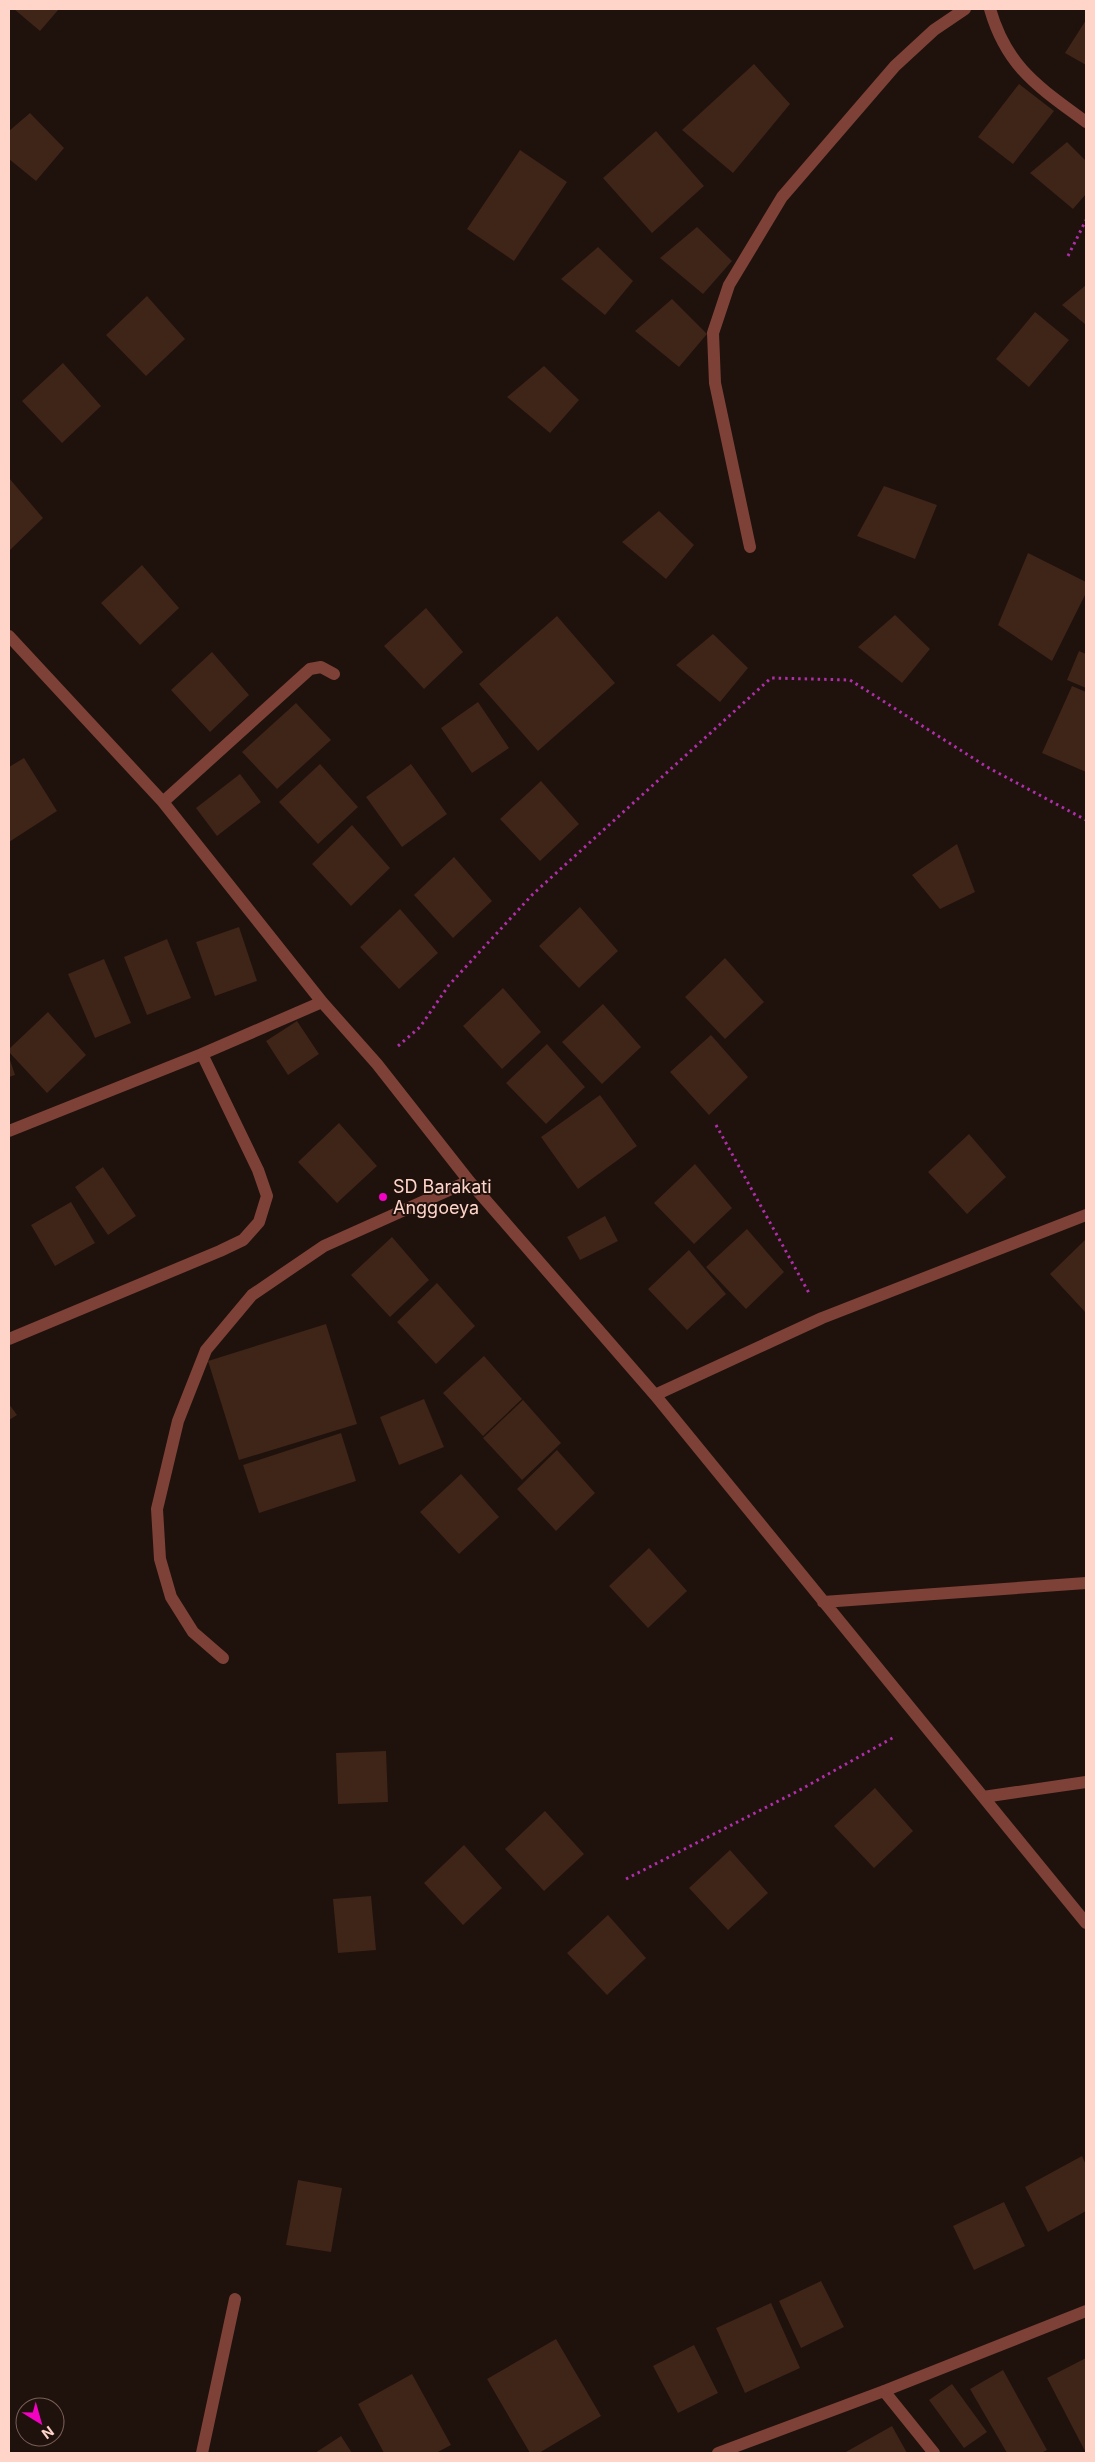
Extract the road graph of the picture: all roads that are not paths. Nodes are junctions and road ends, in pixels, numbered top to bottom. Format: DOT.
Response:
graph roads {
  1 [pos="965,9"];
  2 [pos="990,9"];
  3 [pos="1086,122"];
  4 [pos="750,547"];
  5 [pos="9,636"];
  6 [pos="334,674"];
  7 [pos="163,802"];
  8 [pos="322,1002"];
  9 [pos="202,1054"];
  10 [pos="9,1131"];
  11 [pos="469,1181"];
  12 [pos="1086,1215"];
  13 [pos="9,1339"];
  14 [pos="655,1395"];
  15 [pos="1086,1583"];
  16 [pos="823,1602"];
  17 [pos="224,1658"];
  18 [pos="1086,1782"];
  19 [pos="983,1797"];
  20 [pos="1086,1923"];
  21 [pos="235,2299"];
  22 [pos="1086,2311"];
  23 [pos="884,2391"];
  24 [pos="202,2453"];
  25 [pos="718,2453"];
  26 [pos="934,2453"];
  1 -- 4 [label="street"];
  2 -- 3 [label="street"];
  5 -- 7 [label="street"];
  6 -- 7 [label="street"];
  7 -- 8 [label="street"];
  8 -- 9 [label="street"];
  8 -- 11 [label="street"];
  9 -- 10 [label="street"];
  9 -- 13 [label="street"];
  11 -- 14 [label="street"];
  11 -- 17 [label="street"];
  12 -- 14 [label="street"];
  14 -- 16 [label="street"];
  15 -- 16 [label="street"];
  16 -- 19 [label="street"];
  18 -- 19 [label="street"];
  19 -- 20 [label="street"];
  21 -- 24 [label="street"];
  22 -- 23 [label="street"];
  23 -- 25 [label="street"];
  23 -- 26 [label="street"];
}
